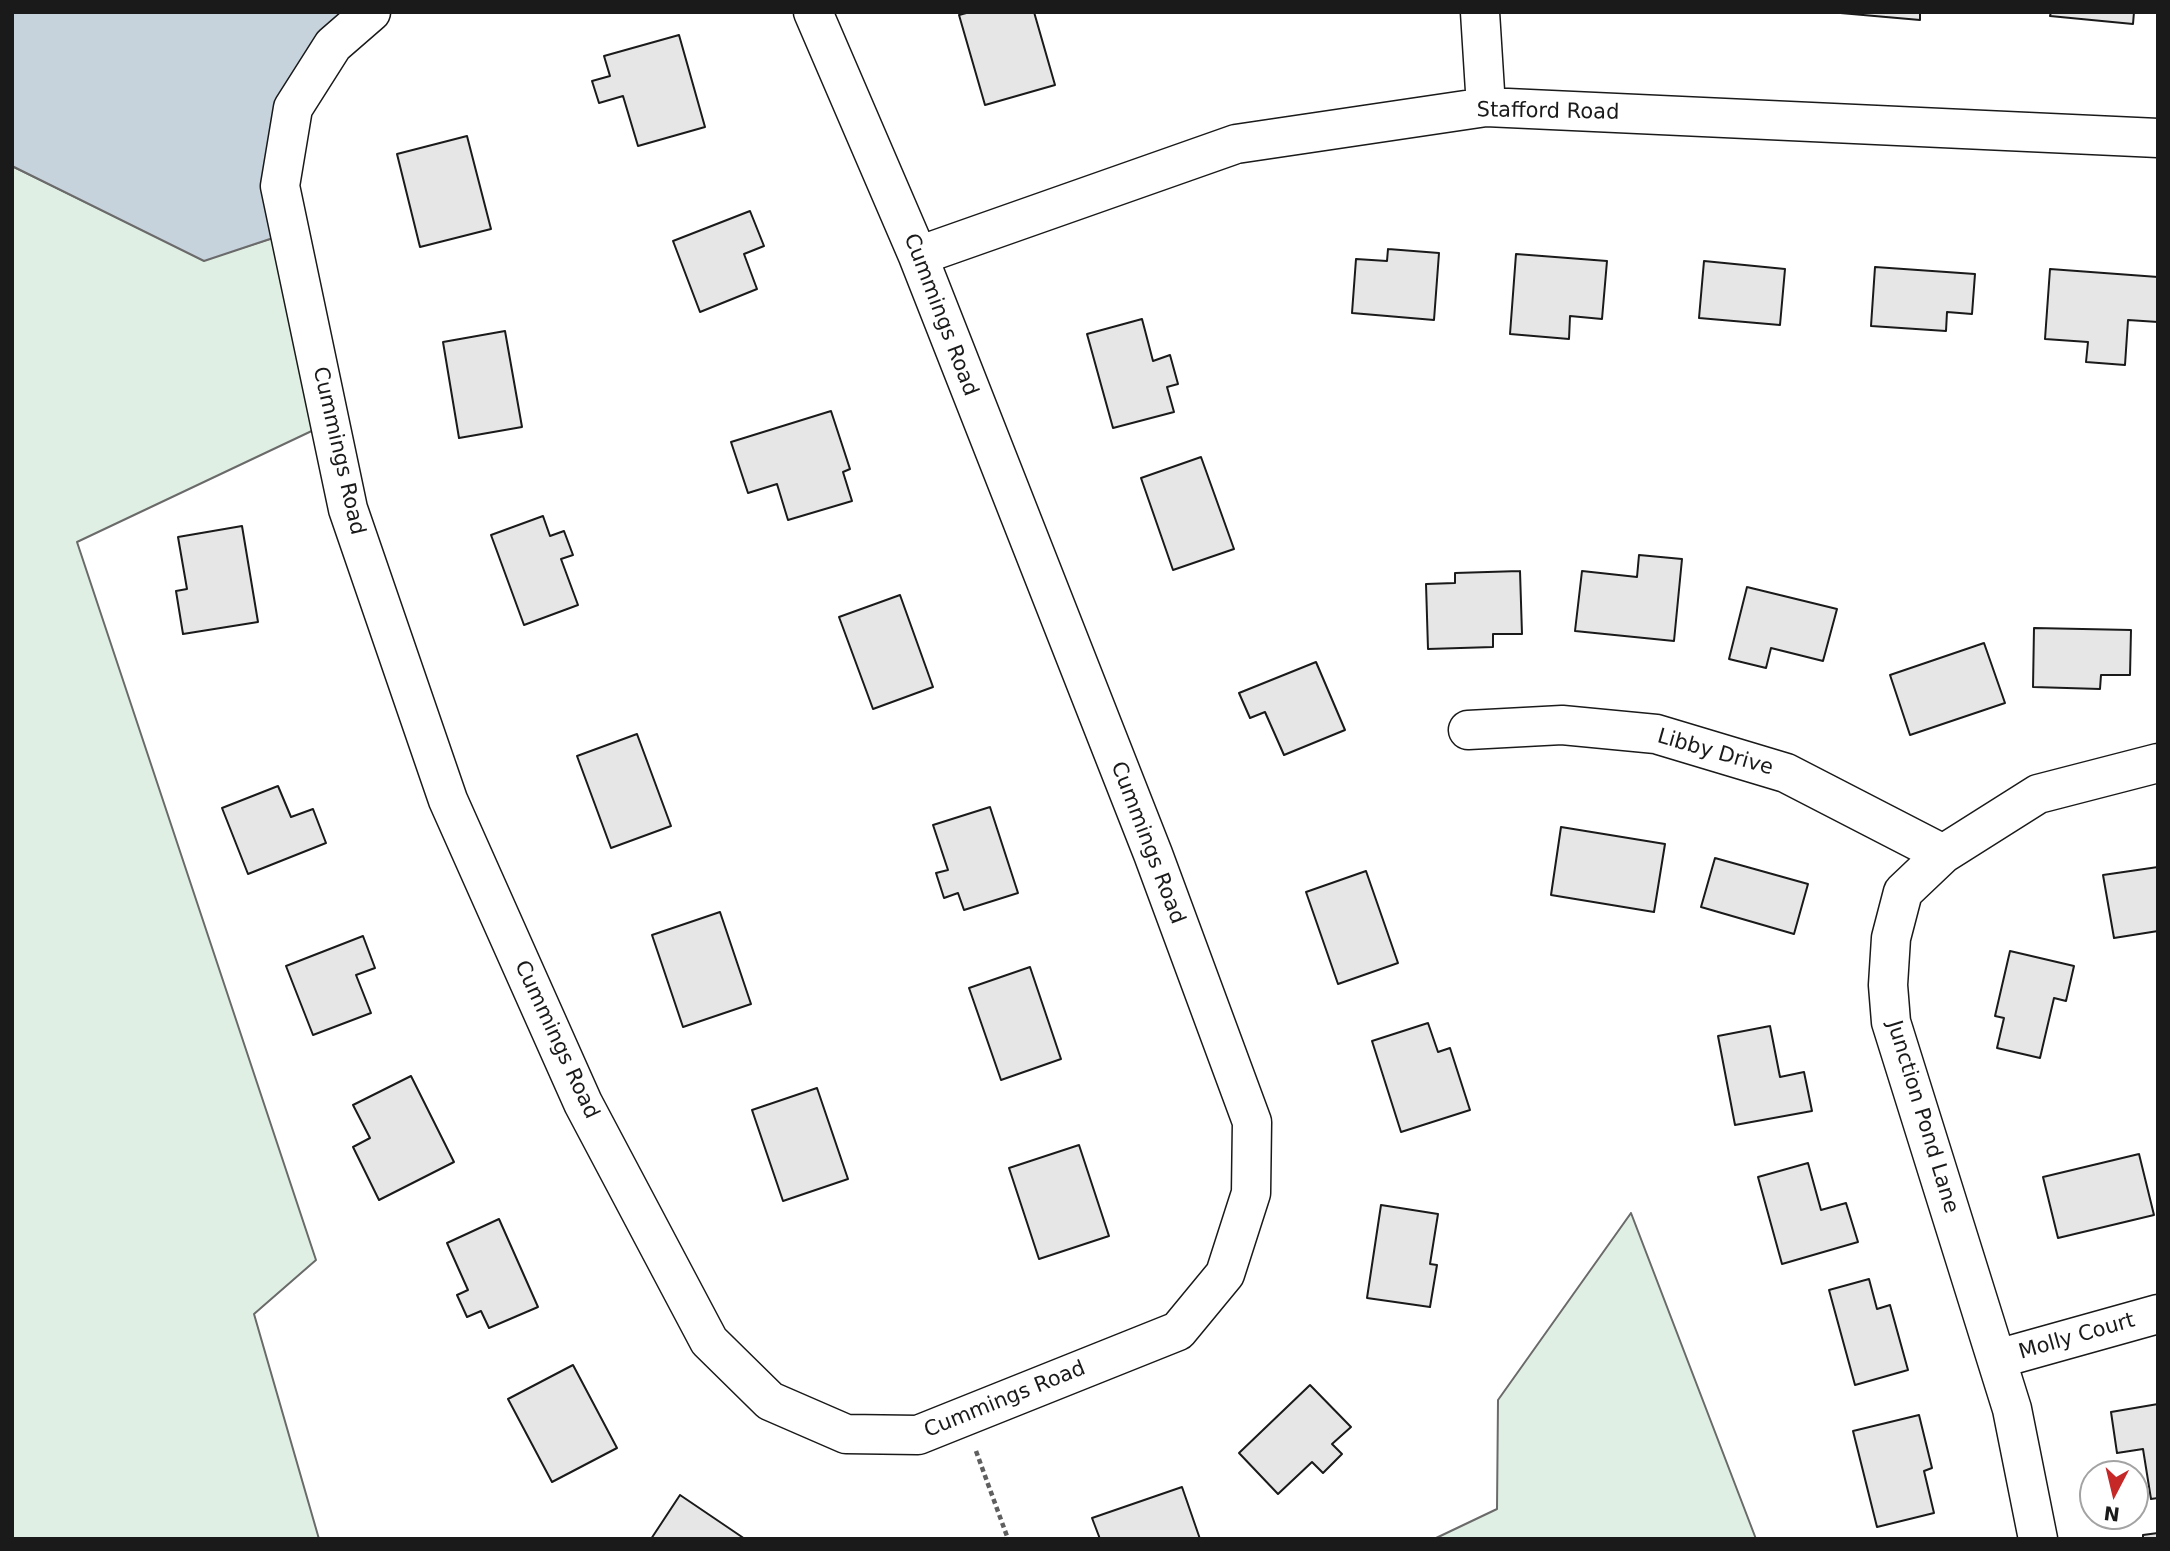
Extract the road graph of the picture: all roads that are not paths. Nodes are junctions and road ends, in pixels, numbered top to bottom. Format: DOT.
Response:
graph roads {
  1 [pos="372,12"];
  2 [pos="813,12"];
  3 [pos="1480,12"];
  4 [pos="1486,107"];
  5 [pos="2158,138"];
  6 [pos="918,256"];
  7 [pos="1468,730"];
  8 [pos="2158,762"];
  9 [pos="1943,854"];
  10 [pos="2158,1314"];
  11 [pos="1997,1359"];
  12 [pos="2038,1539"];
  1 -- 6 [label="street, Cummings Road"];
  2 -- 6 [label="street, Cummings Road"];
  3 -- 4 [label="street"];
  4 -- 5 [label="street, Stafford Road"];
  4 -- 6 [label="street, Stafford Road"];
  7 -- 9 [label="street, Libby Drive"];
  8 -- 9 [label="street, Junction Pond Lane"];
  9 -- 11 [label="street, Junction Pond Lane"];
  10 -- 11 [label="street, Molly Court"];
  11 -- 12 [label="street, Junction Pond Lane"];
}
